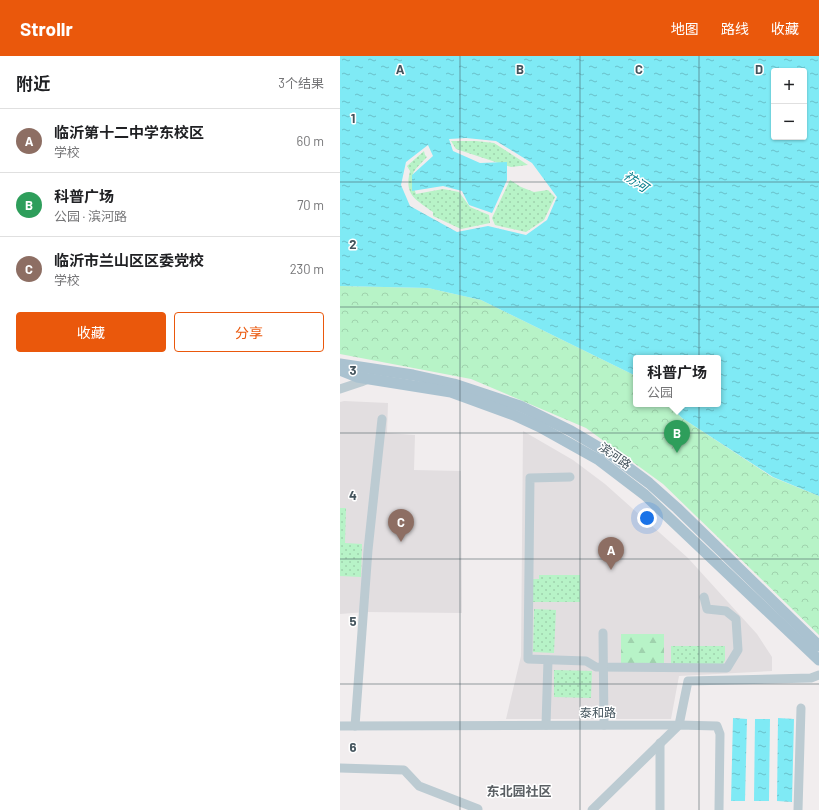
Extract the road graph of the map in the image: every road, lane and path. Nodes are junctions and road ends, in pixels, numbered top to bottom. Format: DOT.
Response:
graph roads {
  1 [pos="340,364"];
  2 [pos="340,370"];
  3 [pos="340,375"];
  4 [pos="363,378"];
  5 [pos="340,389"];
  6 [pos="382,419"];
  7 [pos="570,477"];
  8 [pos="704,598"];
  9 [pos="603,633"];
  10 [pos="819,646"];
  11 [pos="548,660"];
  12 [pos="819,660"];
  13 [pos="603,667"];
  14 [pos="819,675"];
  15 [pos="801,708"];
  16 [pos="546,725"];
  17 [pos="604,725"];
  18 [pos="679,725"];
  19 [pos="340,726"];
  20 [pos="355,726"];
  21 [pos="660,743"];
  22 [pos="340,768"];
  23 [pos="477,810"];
  24 [pos="592,810"];
  25 [pos="660,810"];
  26 [pos="720,810"];
  27 [pos="798,810"];
  1 -- 10 [label="main road, 滨河路"];
  2 -- 4 [label="main road, 滨河路"];
  3 -- 4 [label="main road"];
  4 -- 5 [label="street"];
  4 -- 12 [label="main road, 滨河路"];
  6 -- 20 [label="street"];
  7 -- 11 [label="street"];
  8 -- 13 [label="street"];
  9 -- 13 [label="street"];
  11 -- 13 [label="street"];
  11 -- 16 [label="street"];
  13 -- 17 [label="street"];
  14 -- 18 [label="street"];
  15 -- 27 [label="street"];
  16 -- 17 [label="street, 泰和路"];
  16 -- 20 [label="street, 泰和路"];
  17 -- 18 [label="street, 泰和路"];
  18 -- 21 [label="street"];
  18 -- 26 [label="street, 泰和路"];
  19 -- 20 [label="street, 泰和路"];
  21 -- 24 [label="street"];
  21 -- 25 [label="street"];
  22 -- 23 [label="street"];
}
